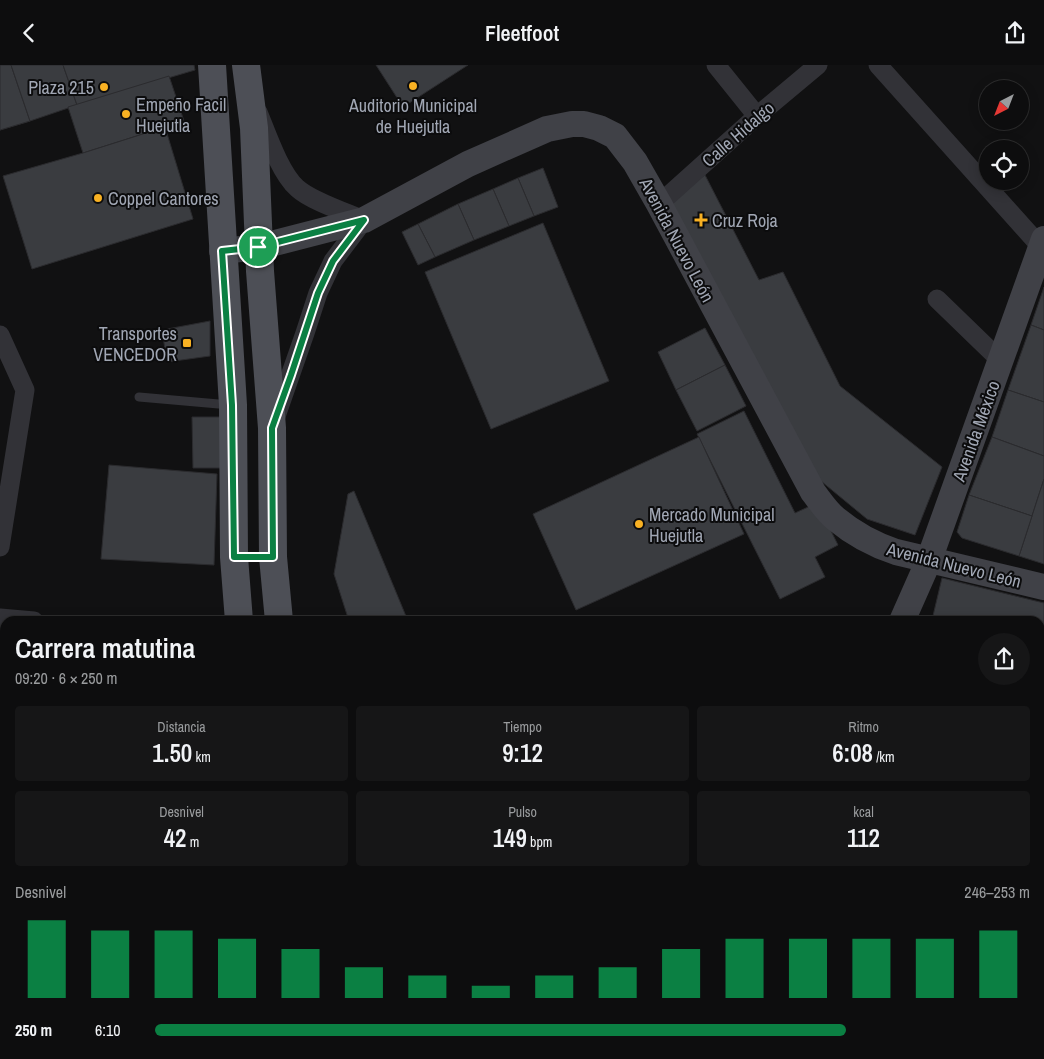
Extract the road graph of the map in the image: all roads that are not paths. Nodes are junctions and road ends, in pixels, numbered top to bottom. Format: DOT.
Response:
graph roads {
  1 [pos="212,65"];
  2 [pos="246,65"];
  3 [pos="716,65"];
  4 [pos="818,65"];
  5 [pos="878,65"];
  6 [pos="250,92"];
  7 [pos="758,116"];
  8 [pos="659,204"];
  9 [pos="364,220"];
  10 [pos="1043,243"];
  11 [pos="258,247"];
  12 [pos="222,251"];
  13 [pos="937,299"];
  14 [pos="0,335"];
  15 [pos="1001,361"];
  16 [pos="139,397"];
  17 [pos="232,405"];
  18 [pos="272,428"];
  19 [pos="0,547"];
  20 [pos="234,557"];
  21 [pos="273,557"];
  22 [pos="929,560"];
  23 [pos="1044,587"];
  24 [pos="239,616"];
  25 [pos="279,616"];
  26 [pos="904,616"];
  1 -- 12 [label="main road"];
  2 -- 6 [label="main road"];
  3 -- 7 [label="street"];
  4 -- 7 [label="street, Calle Hidalgo"];
  5 -- 10 [label="street"];
  6 -- 9 [label="street"];
  6 -- 11 [label="main road"];
  7 -- 8 [label="street, Calle Hidalgo"];
  8 -- 9 [label="street, Avenida Nuevo León"];
  8 -- 22 [label="street, Avenida Nuevo León"];
  9 -- 11 [label="street, Avenida Nuevo León"];
  9 -- 18 [label="street"];
  10 -- 15 [label="street, Avenida México"];
  11 -- 12 [label="street, Avenida Nuevo León"];
  11 -- 18 [label="main road"];
  12 -- 17 [label="main road"];
  13 -- 15 [label="street"];
  14 -- 19 [label="street"];
  15 -- 22 [label="street, Avenida México"];
  16 -- 17 [label="lane"];
  17 -- 20 [label="main road"];
  18 -- 21 [label="main road"];
  20 -- 21 [label="main road"];
  20 -- 24 [label="main road"];
  21 -- 25 [label="main road"];
  22 -- 23 [label="street, Avenida Nuevo León"];
  22 -- 26 [label="street, Avenida México"];
}
